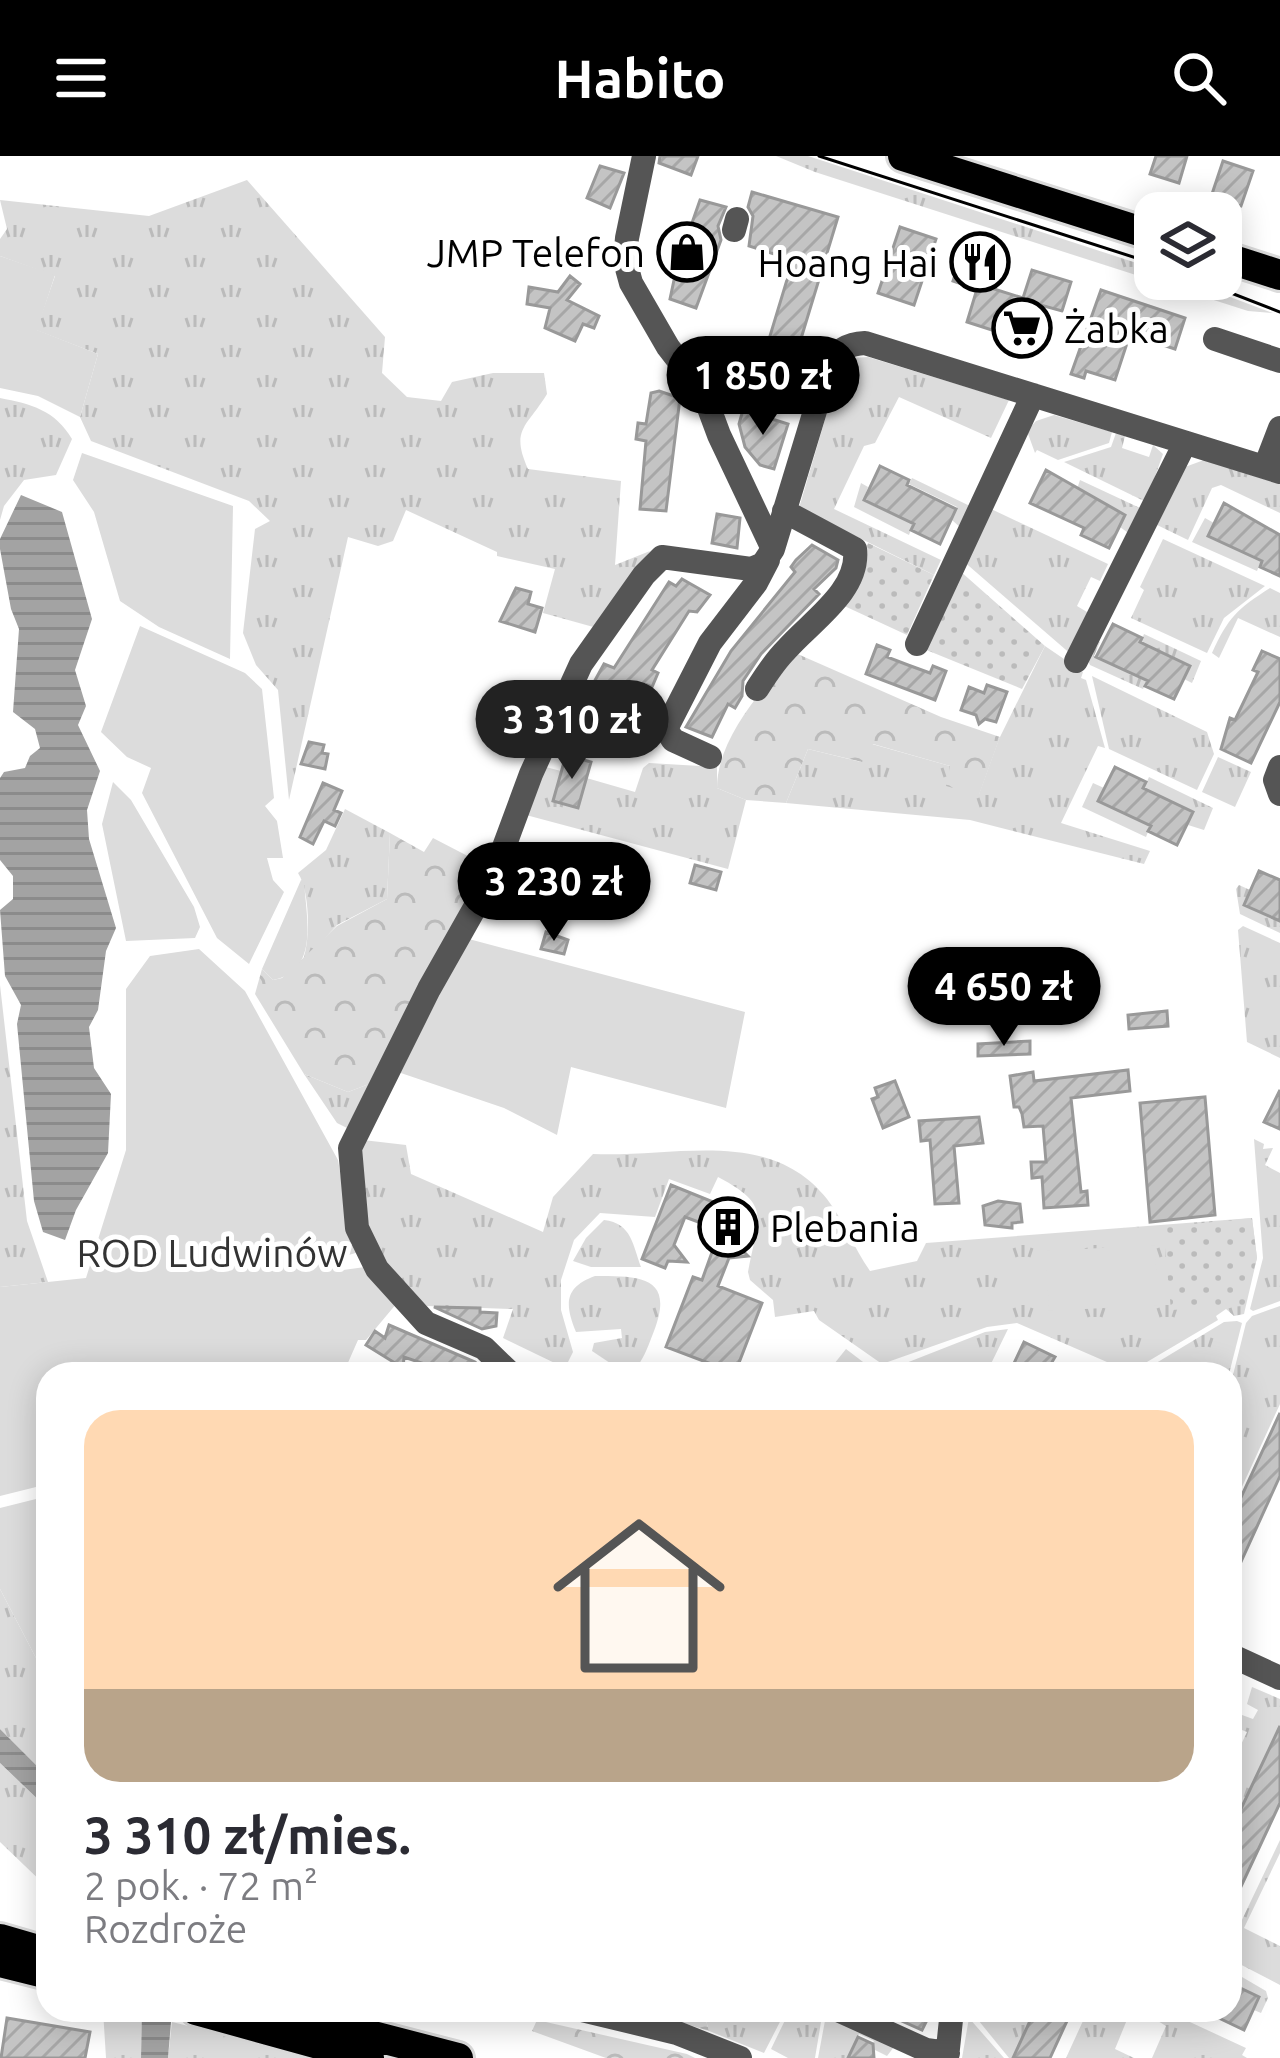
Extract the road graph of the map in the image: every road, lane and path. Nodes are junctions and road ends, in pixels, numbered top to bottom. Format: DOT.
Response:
graph roads {
  1 [pos="644,156"];
  2 [pos="903,156"];
  3 [pos="963,156"];
  4 [pos="1134,210"];
  5 [pos="1134,229"];
  6 [pos="1242,244"];
  7 [pos="1280,256"];
  8 [pos="1242,263"];
  9 [pos="1280,275"];
  10 [pos="1215,339"];
  11 [pos="1280,361"];
  12 [pos="1034,394"];
  13 [pos="1280,428"];
  14 [pos="1185,443"];
  15 [pos="1272,470"];
  16 [pos="784,511"];
  17 [pos="771,554"];
  18 [pos="917,644"];
  19 [pos="1076,661"];
  20 [pos="757,689"];
  21 [pos="710,757"];
  22 [pos="1280,767"];
  23 [pos="1280,794"];
  24 [pos="499,1362"];
  25 [pos="1242,1661"];
  26 [pos="1280,1678"];
  27 [pos="0,1939"];
  28 [pos="36,1950"];
  29 [pos="0,1962"];
  30 [pos="36,1971"];
  31 [pos="241,2022"];
  32 [pos="320,2022"];
  33 [pos="634,2022"];
  34 [pos="864,2022"];
  35 [pos="951,2022"];
  36 [pos="947,2056"];
  37 [pos="369,2058"];
  38 [pos="458,2058"];
  39 [pos="740,2058"];
  1 -- 17 [label="street"];
  2 -- 5 [label="main road"];
  3 -- 4 [label="main road"];
  6 -- 7 [label="main road"];
  8 -- 9 [label="main road"];
  10 -- 11 [label="street"];
  12 -- 14 [label="street"];
  12 -- 16 [label="street"];
  12 -- 18 [label="street"];
  13 -- 15 [label="street"];
  14 -- 15 [label="street"];
  14 -- 19 [label="street"];
  16 -- 17 [label="street"];
  16 -- 20 [label="street"];
  17 -- 21 [label="street"];
  17 -- 24 [label="street"];
  22 -- 23 [label="street"];
  25 -- 26 [label="street"];
  27 -- 28 [label="main road"];
  29 -- 30 [label="main road"];
  31 -- 37 [label="main road"];
  32 -- 38 [label="main road"];
  33 -- 39 [label="street"];
  34 -- 36 [label="street"];
  35 -- 36 [label="street"];
}
